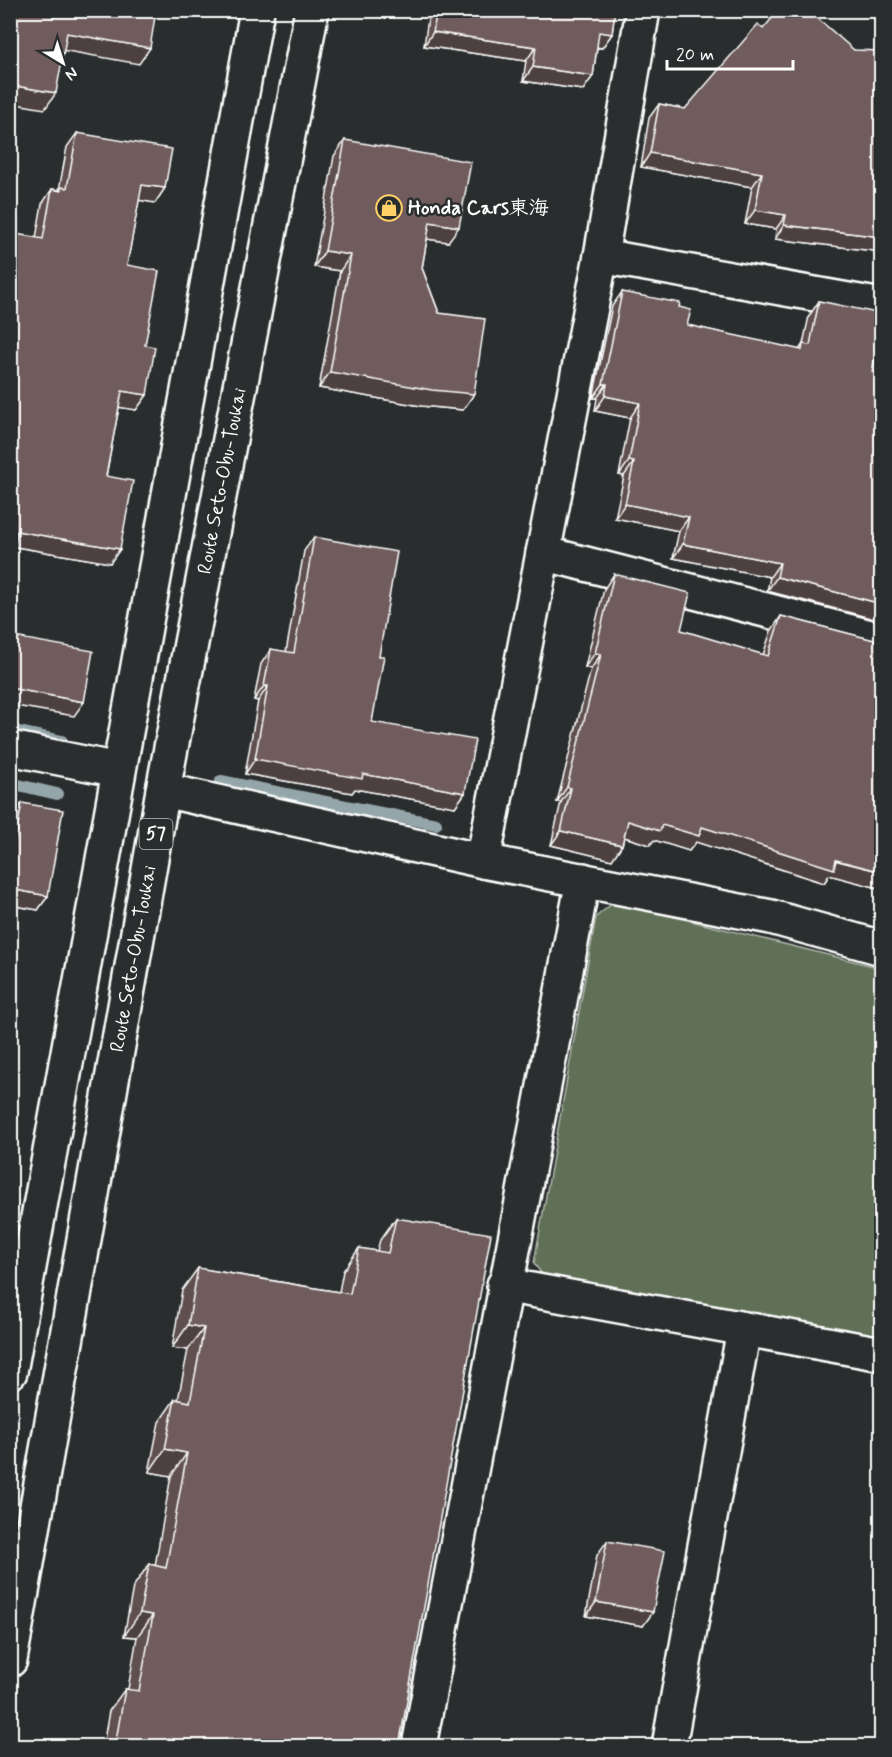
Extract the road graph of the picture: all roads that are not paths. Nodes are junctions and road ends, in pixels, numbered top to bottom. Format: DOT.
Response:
graph roads {
  1 [pos="257,10"];
  2 [pos="312,10"];
  3 [pos="643,10"];
  4 [pos="601,256"];
  5 [pos="882,306"];
  6 [pos="543,553"];
  7 [pos="882,640"];
  8 [pos="10,748"];
  9 [pos="118,770"];
  10 [pos="163,790"];
  11 [pos="483,861"];
  12 [pos="583,880"];
  13 [pos="882,948"];
  14 [pos="504,1285"];
  15 [pos="744,1329"];
  16 [pos="882,1354"];
  17 [pos="10,1372"];
  18 [pos="10,1660"];
  19 [pos="419,1746"];
  20 [pos="669,1746"];
  1 -- 9 [label="street"];
  2 -- 10 [label="street, Route Seto-Obu-Toukai / 57"];
  3 -- 4 [label="street"];
  4 -- 5 [label="street"];
  4 -- 6 [label="street"];
  6 -- 7 [label="street"];
  6 -- 11 [label="street"];
  8 -- 9 [label="street"];
  9 -- 17 [label="street"];
  10 -- 11 [label="street"];
  10 -- 18 [label="street, Route Seto-Obu-Toukai / 57"];
  11 -- 12 [label="street"];
  12 -- 13 [label="street"];
  12 -- 14 [label="street"];
  14 -- 15 [label="street"];
  14 -- 19 [label="street"];
  15 -- 16 [label="street"];
  15 -- 20 [label="street"];
}
